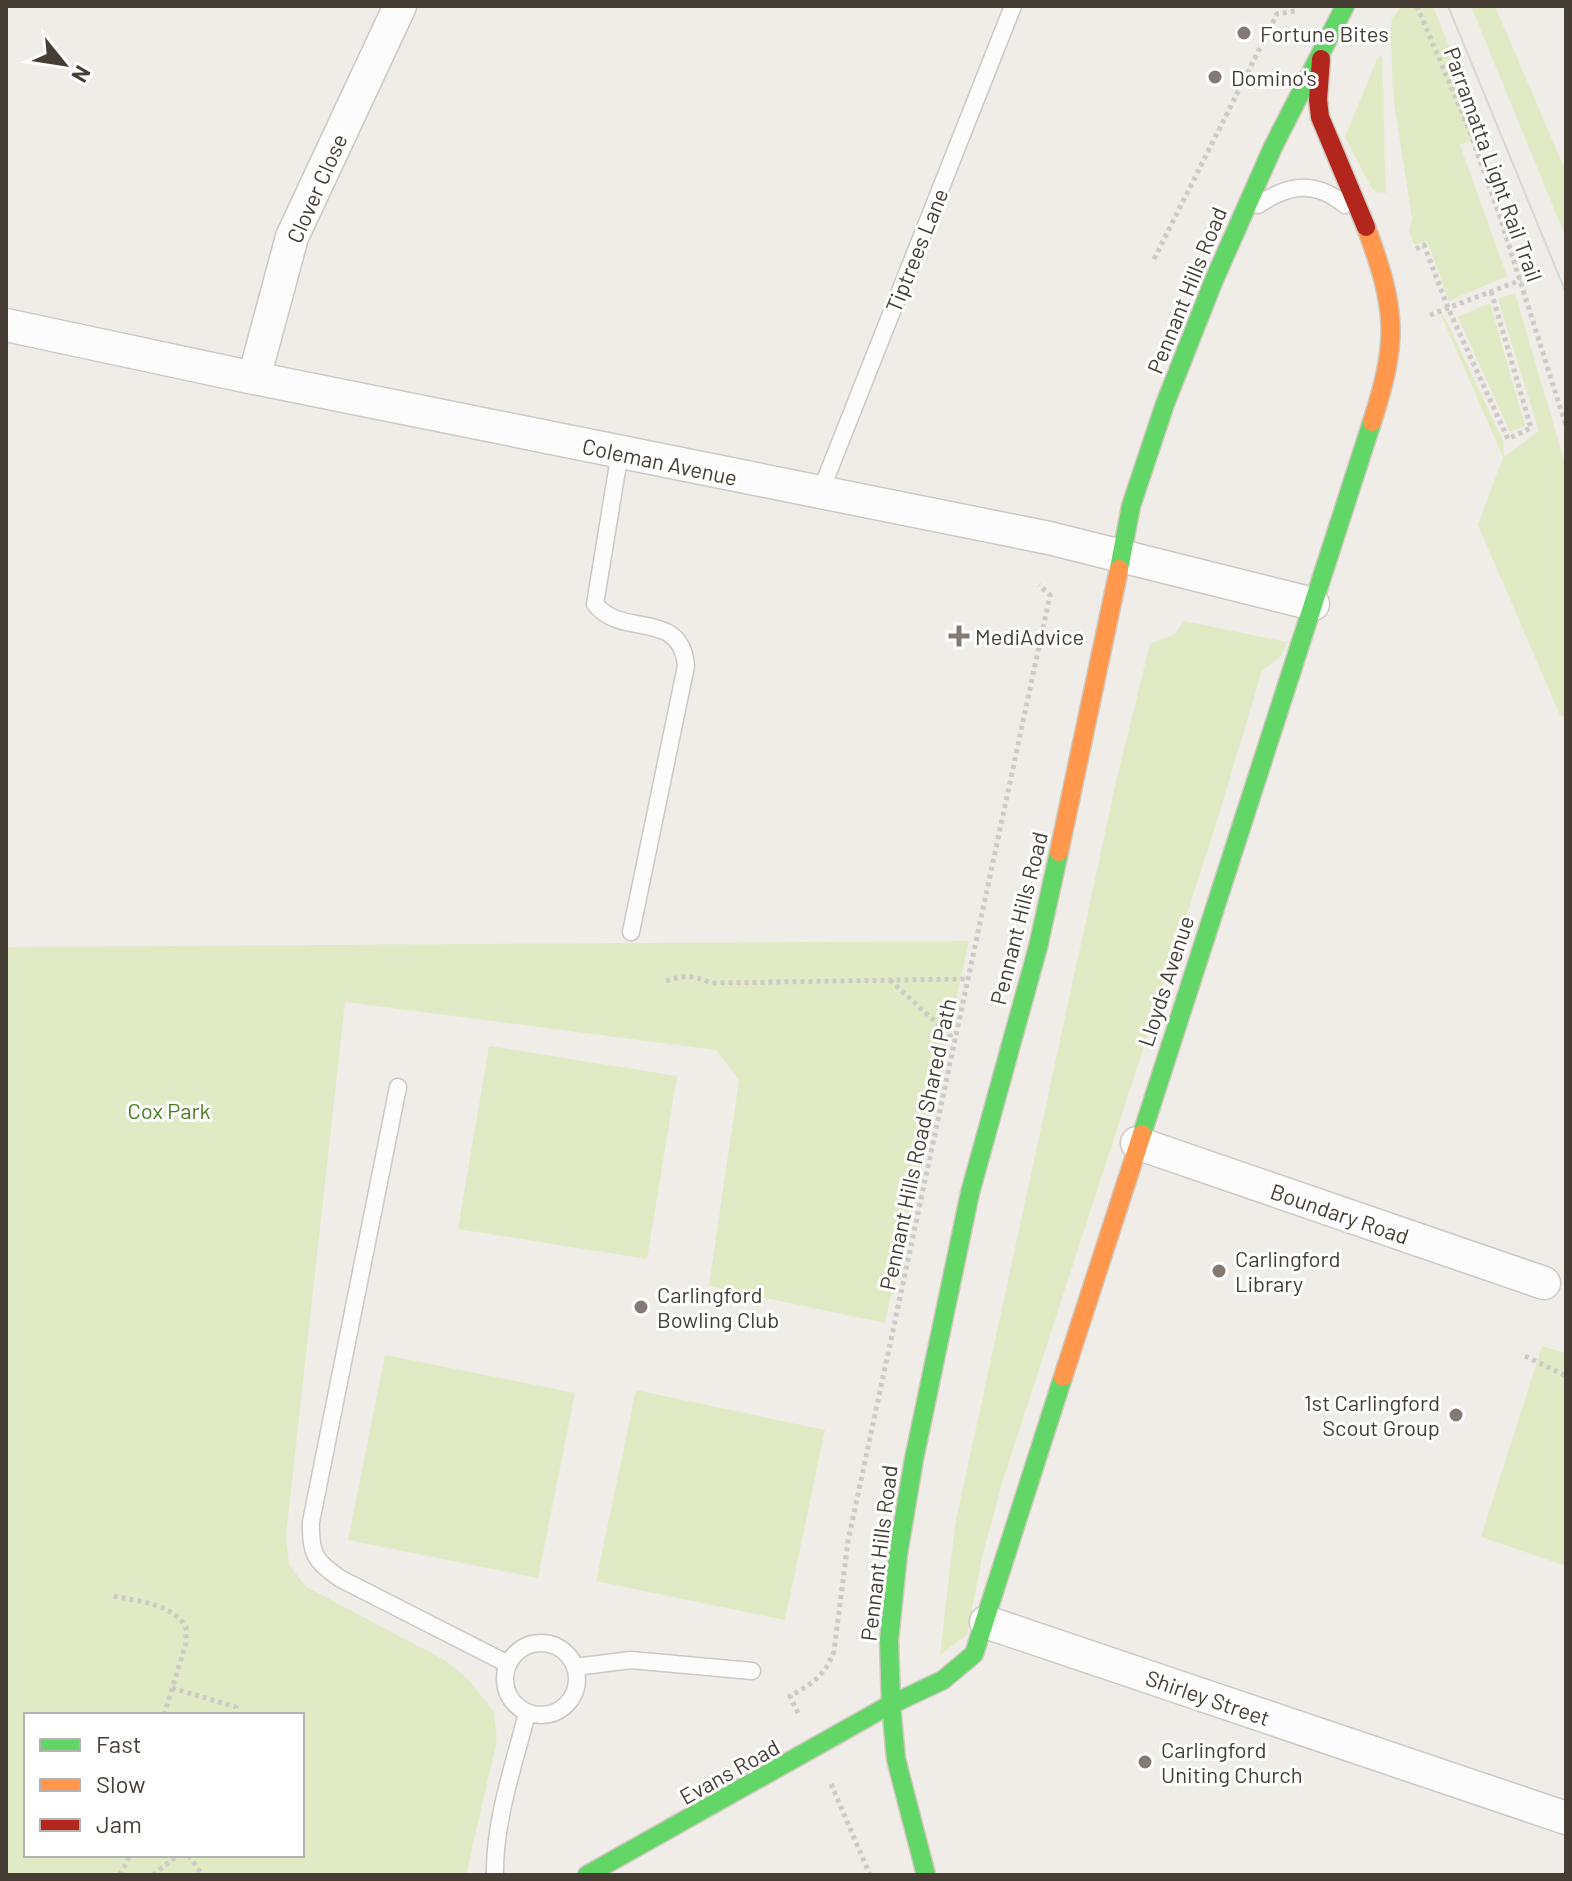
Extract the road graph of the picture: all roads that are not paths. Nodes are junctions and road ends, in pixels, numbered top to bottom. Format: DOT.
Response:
graph roads {
  1 [pos="400,6"];
  2 [pos="1013,6"];
  3 [pos="1345,6"];
  4 [pos="1322,53"];
  5 [pos="1243,215"];
  6 [pos="1366,227"];
  7 [pos="6,325"];
  8 [pos="254,378"];
  9 [pos="620,452"];
  10 [pos="820,493"];
  11 [pos="1119,556"];
  12 [pos="1313,604"];
  13 [pos="631,932"];
  14 [pos="398,1087"];
  15 [pos="1137,1143"];
  16 [pos="1544,1283"];
  17 [pos="986,1622"];
  18 [pos="508,1664"];
  19 [pos="575,1667"];
  20 [pos="752,1671"];
  21 [pos="891,1705"];
  22 [pos="527,1713"];
  23 [pos="1566,1818"];
  24 [pos="495,1875"];
  25 [pos="587,1875"];
  26 [pos="926,1875"];
  1 -- 8 [label="street, Clover Close"];
  2 -- 10 [label="lane, Tiptrees Lane"];
  3 -- 4 [label="main road, Pennant Hills Road"];
  4 -- 5 [label="main road, Pennant Hills Road"];
  4 -- 6 [label="main road, Lloyds Avenue"];
  5 -- 6 [label="lane"];
  5 -- 11 [label="main road, Pennant Hills Road"];
  6 -- 12 [label="main road, Lloyds Avenue"];
  7 -- 8 [label="street, Coleman Avenue"];
  8 -- 9 [label="street, Coleman Avenue"];
  9 -- 10 [label="street, Coleman Avenue"];
  9 -- 13 [label="lane"];
  10 -- 11 [label="street, Coleman Avenue"];
  11 -- 12 [label="street, Coleman Avenue"];
  11 -- 21 [label="main road, Pennant Hills Road"];
  12 -- 15 [label="main road, Lloyds Avenue"];
  14 -- 18 [label="lane"];
  15 -- 16 [label="street, Boundary Road"];
  15 -- 17 [label="main road, Lloyds Avenue"];
  17 -- 21 [label="main road, Lloyds Avenue"];
  17 -- 23 [label="street, Shirley Street"];
  18 -- 19 [label="lane"];
  18 -- 22 [label="lane"];
  19 -- 20 [label="lane"];
  19 -- 22 [label="lane"];
  21 -- 25 [label="main road, Evans Road"];
  21 -- 26 [label="main road, Pennant Hills Road"];
  22 -- 24 [label="lane"];
}
